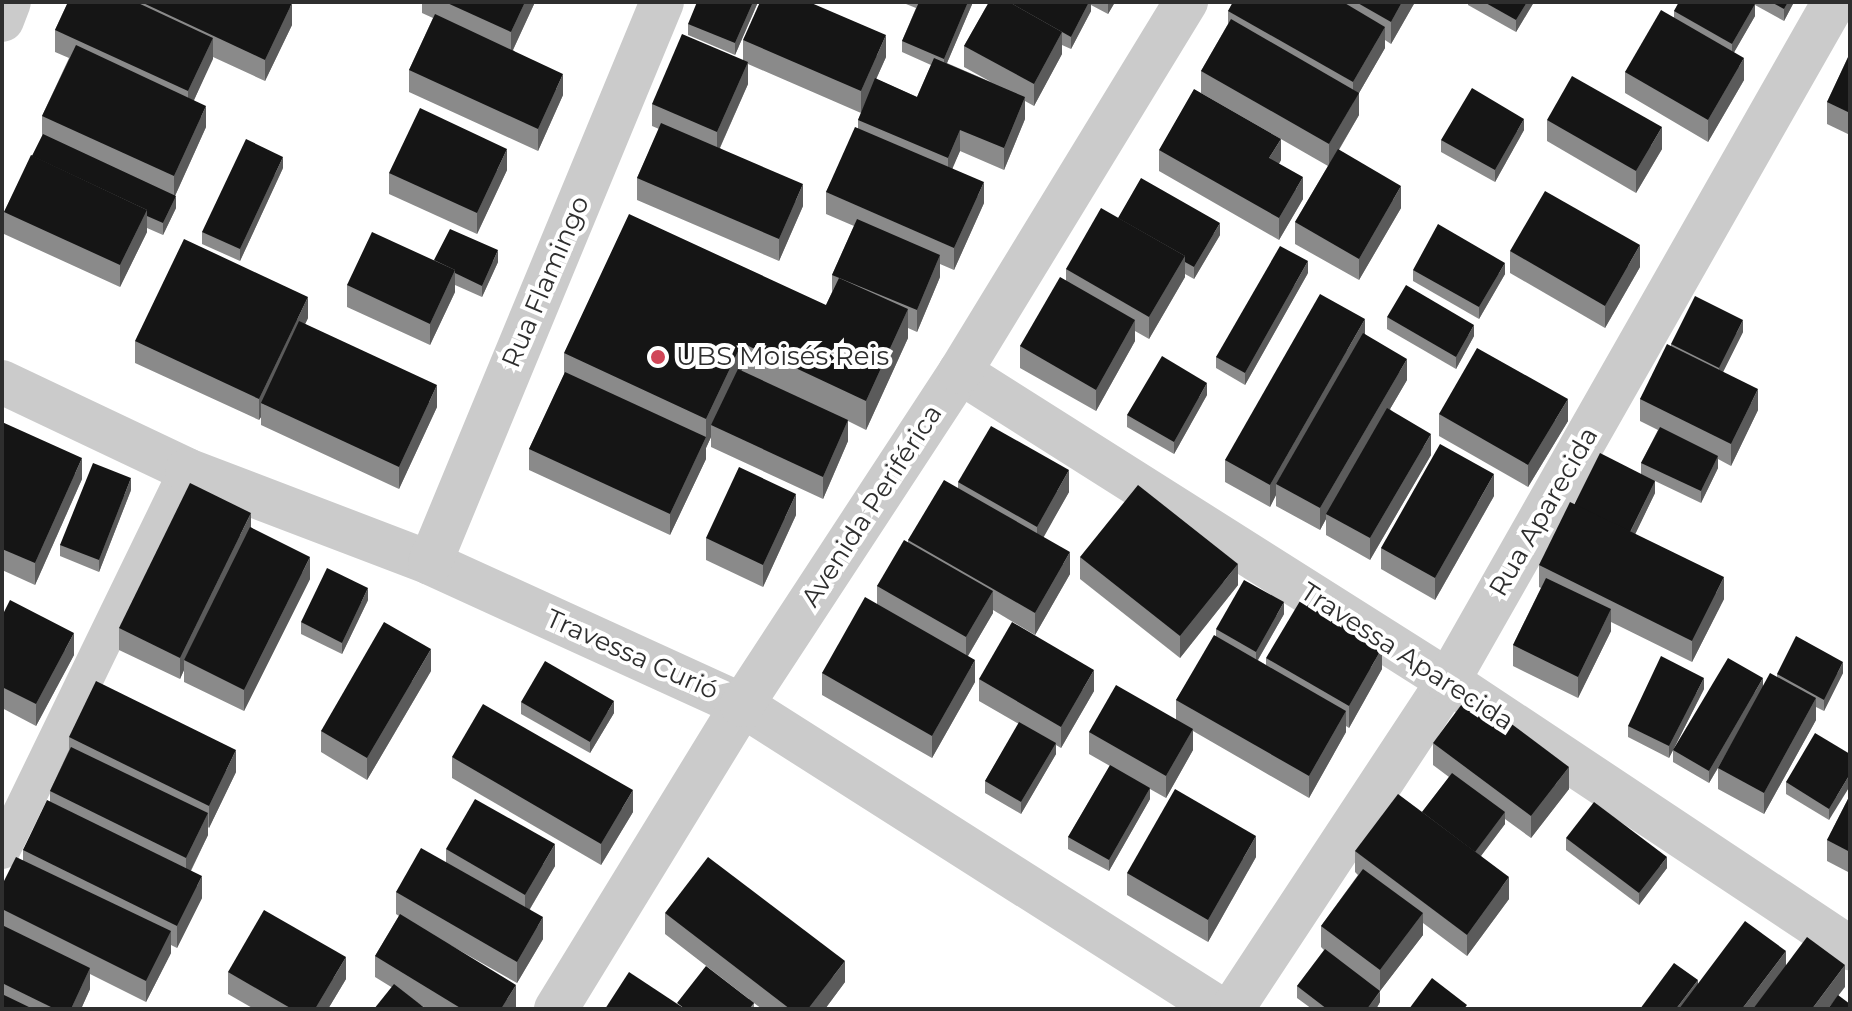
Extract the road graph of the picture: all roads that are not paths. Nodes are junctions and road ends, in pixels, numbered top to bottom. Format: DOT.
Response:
graph roads {
  1 [pos="9,2"];
  2 [pos="662,2"];
  3 [pos="1186,2"];
  4 [pos="1834,2"];
  5 [pos="2,20"];
  6 [pos="960,372"];
  7 [pos="2,382"];
  8 [pos="187,470"];
  9 [pos="430,563"];
  10 [pos="1448,681"];
  11 [pos="742,705"];
  12 [pos="2,851"];
  13 [pos="1850,948"];
  14 [pos="556,1009"];
  15 [pos="1220,1009"];
  16 [pos="1232,1009"];
  1 -- 5 [label="street"];
  2 -- 9 [label="street, Rua Flamingo"];
  3 -- 6 [label="street, Avenida Periférica"];
  4 -- 10 [label="street, Rua Aparecida"];
  6 -- 10 [label="street, Travessa Aparecida"];
  6 -- 11 [label="street, Avenida Periférica"];
  7 -- 8 [label="street, Travessa Curió"];
  8 -- 9 [label="street, Travessa Curió"];
  8 -- 12 [label="lane"];
  9 -- 11 [label="street, Travessa Curió"];
  10 -- 13 [label="street, Travessa Aparecida"];
  10 -- 16 [label="street, Rua Aparecida"];
  11 -- 14 [label="street, Avenida Periférica"];
  11 -- 15 [label="street, Travessa Curió"];
}
